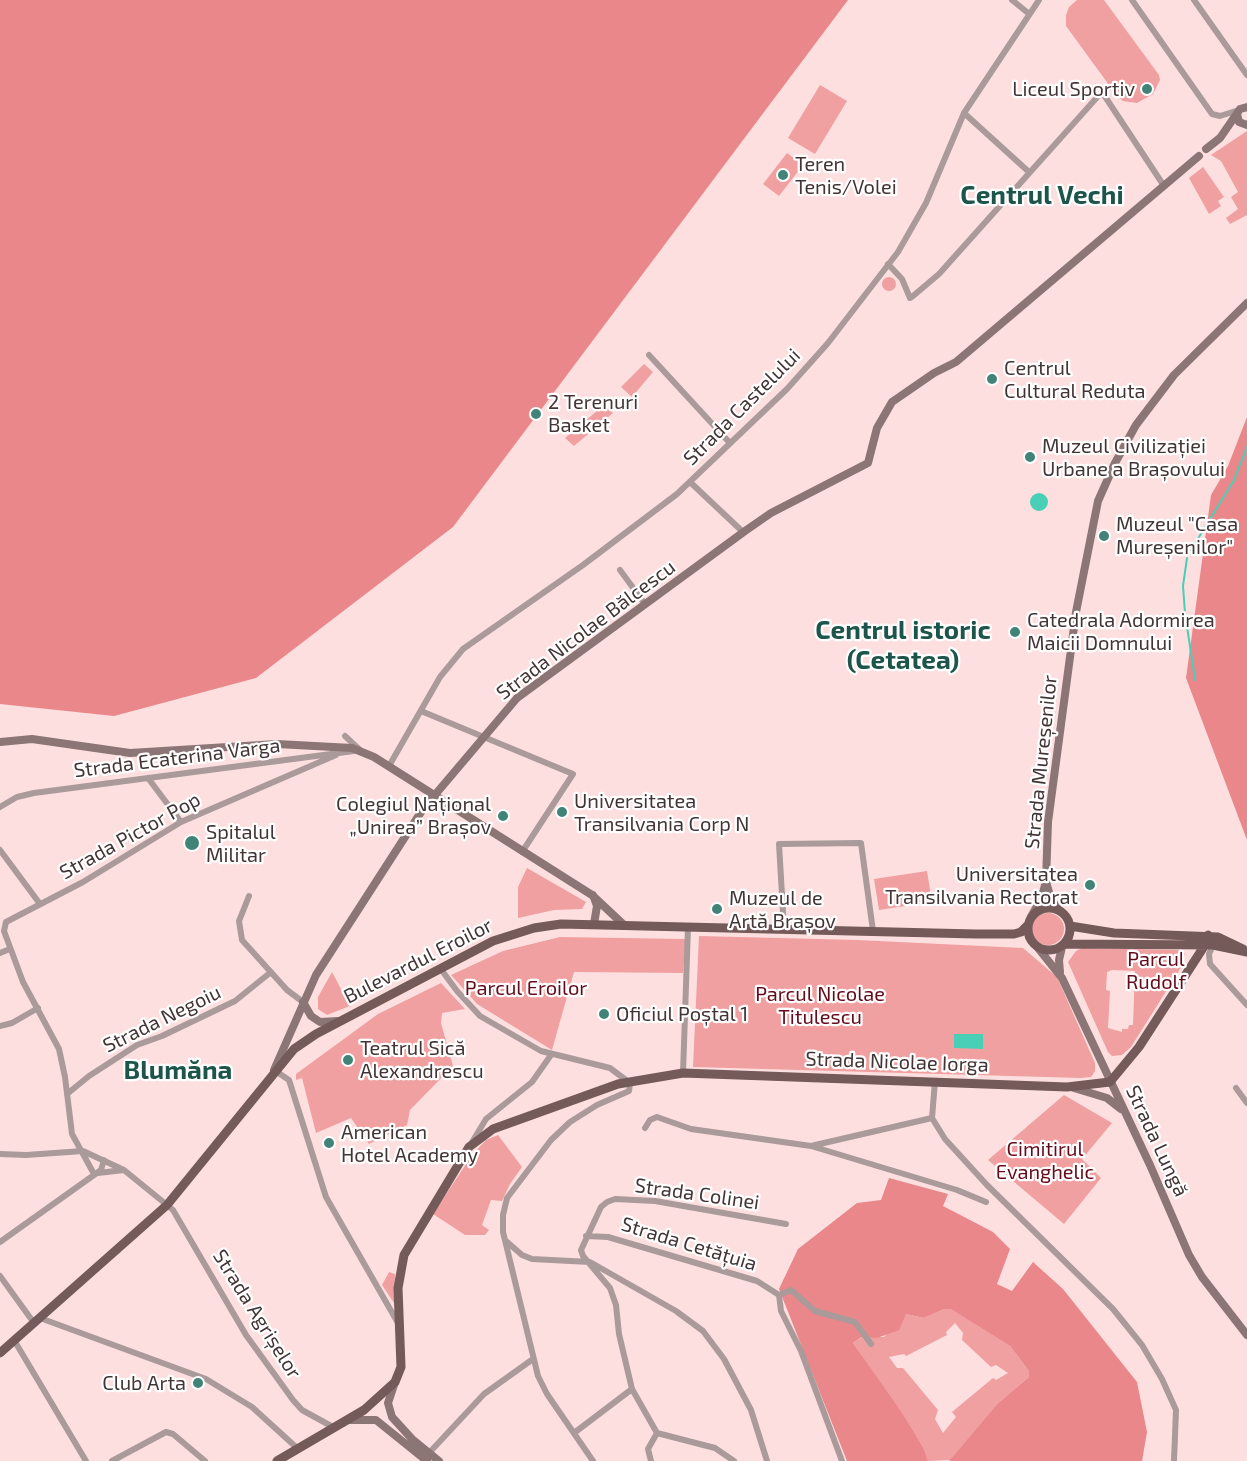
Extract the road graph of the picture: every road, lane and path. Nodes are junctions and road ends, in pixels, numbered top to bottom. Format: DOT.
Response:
graph roads {
  1 [pos="1012,0"];
  2 [pos="1039,0"];
  3 [pos="1132,0"];
  4 [pos="1194,0"];
  5 [pos="1028,13"];
  6 [pos="1247,75"];
  7 [pos="1243,108"];
  8 [pos="964,113"];
  9 [pos="1247,125"];
  10 [pos="1029,172"];
  11 [pos="1164,186"];
  12 [pos="888,264"];
  13 [pos="1247,303"];
  14 [pos="649,355"];
  15 [pos="729,442"];
  16 [pos="690,482"];
  17 [pos="743,532"];
  18 [pos="620,570"];
  19 [pos="645,604"];
  20 [pos="421,711"];
  21 [pos="345,736"];
  22 [pos="482,738"];
  23 [pos="0,742"];
  24 [pos="360,751"];
  25 [pos="336,755"];
  26 [pos="389,766"];
  27 [pos="148,778"];
  28 [pos="434,796"];
  29 [pos="0,807"];
  30 [pos="181,822"];
  31 [pos="0,850"];
  32 [pos="522,852"];
  33 [pos="1046,881"];
  34 [pos="592,895"];
  35 [pos="249,896"];
  36 [pos="40,904"];
  37 [pos="1059,910"];
  38 [pos="1029,921"];
  39 [pos="594,924"];
  40 [pos="624,925"];
  41 [pos="1070,926"];
  42 [pos="688,927"];
  43 [pos="784,929"];
  44 [pos="873,931"];
  45 [pos="1186,935"];
  46 [pos="1209,942"];
  47 [pos="1063,945"];
  48 [pos="1190,945"];
  49 [pos="1038,948"];
  50 [pos="10,949"];
  51 [pos="0,953"];
  52 [pos="1190,964"];
  53 [pos="440,968"];
  54 [pos="271,972"];
  55 [pos="1062,978"];
  56 [pos="303,1002"];
  57 [pos="1247,1005"];
  58 [pos="38,1008"];
  59 [pos="347,1018"];
  60 [pos="0,1026"];
  61 [pos="551,1055"];
  62 [pos="274,1070"];
  63 [pos="683,1073"];
  64 [pos="935,1080"];
  65 [pos="629,1082"];
  66 [pos="1110,1082"];
  67 [pos="1067,1087"];
  68 [pos="1236,1088"];
  69 [pos="67,1094"];
  70 [pos="1247,1103"];
  71 [pos="1125,1112"];
  72 [pos="932,1118"];
  73 [pos="645,1128"];
  74 [pos="811,1146"];
  75 [pos="469,1147"];
  76 [pos="79,1150"];
  77 [pos="0,1154"];
  78 [pos="104,1160"];
  79 [pos="124,1170"];
  80 [pos="94,1174"];
  81 [pos="986,1202"];
  82 [pos="167,1205"];
  83 [pos="786,1224"];
  84 [pos="586,1236"];
  85 [pos="506,1240"];
  86 [pos="0,1242"];
  87 [pos="590,1262"];
  88 [pos="0,1276"];
  89 [pos="779,1295"];
  90 [pos="37,1321"];
  91 [pos="400,1326"];
  92 [pos="1247,1335"];
  93 [pos="14,1340"];
  94 [pos="871,1344"];
  95 [pos="0,1353"];
  96 [pos="533,1359"];
  97 [pos="395,1382"];
  98 [pos="632,1389"];
  99 [pos="346,1420"];
  100 [pos="333,1427"];
  101 [pos="574,1433"];
  102 [pos="657,1433"];
  103 [pos="297,1448"];
  104 [pos="428,1457"];
  105 [pos="287,1458"];
  106 [pos="86,1461"];
  107 [pos="112,1461"];
  108 [pos="205,1461"];
  109 [pos="277,1461"];
  110 [pos="439,1461"];
  111 [pos="593,1461"];
  112 [pos="651,1461"];
  113 [pos="734,1461"];
  114 [pos="767,1461"];
  115 [pos="843,1461"];
  116 [pos="1174,1461"];
  1 -- 5 [label="street"];
  2 -- 5 [label="street, Strada Castelului"];
  3 -- 7 [label="street"];
  4 -- 6 [label="street"];
  5 -- 8 [label="street, Strada Castelului"];
  7 -- 9 [label="street"];
  7 -- 11 [label="street"];
  8 -- 10 [label="street"];
  8 -- 12 [label="street, Strada Castelului"];
  10 -- 11 [label="street"];
  10 -- 12 [label="street"];
  11 -- 17 [label="street, Strada Nicolae Bălcescu"];
  12 -- 15 [label="street, Strada Castelului"];
  13 -- 33 [label="street, Strada Mureșenilor"];
  14 -- 15 [label="street"];
  15 -- 16 [label="street, Strada Castelului"];
  16 -- 17 [label="street"];
  16 -- 20 [label="street, Strada Castelului"];
  17 -- 19 [label="street, Strada Nicolae Bălcescu"];
  18 -- 19 [label="street"];
  19 -- 22 [label="street, Strada Nicolae Bălcescu"];
  20 -- 22 [label="street"];
  20 -- 26 [label="street, Strada Castelului"];
  21 -- 24 [label="street"];
  22 -- 28 [label="street, Strada Nicolae Bălcescu"];
  22 -- 32 [label="street"];
  23 -- 24 [label="street"];
  24 -- 25 [label="street, Strada Ecaterina Varga"];
  24 -- 26 [label="street"];
  25 -- 27 [label="street, Strada Ecaterina Varga"];
  25 -- 30 [label="street, Strada Pictor Pop"];
  26 -- 28 [label="street"];
  27 -- 29 [label="street, Strada Ecaterina Varga"];
  27 -- 30 [label="street"];
  28 -- 32 [label="street"];
  28 -- 56 [label="street, Strada Nicolae Bălcescu"];
  30 -- 36 [label="street, Strada Pictor Pop"];
  31 -- 36 [label="street"];
  32 -- 34 [label="street"];
  33 -- 37 [label="street, Strada Mureșenilor"];
  33 -- 38 [label="street, Strada Mureșenilor"];
  34 -- 39 [label="street"];
  34 -- 40 [label="street"];
  35 -- 54 [label="street"];
  36 -- 50 [label="street, Strada Pictor Pop"];
  37 -- 38 [label="main road"];
  37 -- 41 [label="main road"];
  38 -- 44 [label="main road, Bulevardul Eroilor"];
  38 -- 49 [label="main road"];
  39 -- 40 [label="main road, Bulevardul Eroilor"];
  39 -- 53 [label="main road, Bulevardul Eroilor"];
  40 -- 42 [label="main road, Bulevardul Eroilor"];
  41 -- 45 [label="main road"];
  41 -- 47 [label="main road"];
  42 -- 43 [label="main road, Bulevardul Eroilor"];
  42 -- 63 [label="street"];
  43 -- 44 [label="main road, Bulevardul Eroilor"];
  43 -- 44 [label="street"];
  45 -- 46 [label="main road"];
  45 -- 48 [label="main road"];
  46 -- 48 [label="main road"];
  46 -- 52 [label="main road, Strada Lungă"];
  46 -- 57 [label="street"];
  47 -- 48 [label="main road"];
  47 -- 49 [label="main road"];
  47 -- 55 [label="street"];
  48 -- 52 [label="main road"];
  49 -- 55 [label="street"];
  50 -- 51 [label="street"];
  50 -- 58 [label="street"];
  52 -- 66 [label="main road, Strada Lungă"];
  53 -- 59 [label="main road, Bulevardul Eroilor"];
  53 -- 61 [label="street"];
  54 -- 56 [label="street"];
  54 -- 69 [label="street, Strada Negoiu"];
  55 -- 66 [label="street"];
  56 -- 59 [label="street"];
  56 -- 62 [label="street, Strada Nicolae Bălcescu"];
  58 -- 60 [label="street"];
  58 -- 69 [label="street"];
  59 -- 62 [label="main road, Bulevardul Eroilor"];
  61 -- 65 [label="street"];
  61 -- 75 [label="street"];
  62 -- 82 [label="main road, Bulevardul Eroilor"];
  62 -- 91 [label="street"];
  63 -- 64 [label="main road, Strada Nicolae Iorga"];
  63 -- 65 [label="main road, Strada Nicolae Iorga"];
  64 -- 67 [label="main road, Strada Nicolae Iorga"];
  64 -- 72 [label="street"];
  65 -- 75 [label="main road, Strada Nicolae Iorga"];
  65 -- 85 [label="street"];
  66 -- 67 [label="main road, Strada Nicolae Iorga"];
  66 -- 71 [label="street, Strada Lungă"];
  67 -- 71 [label="street"];
  68 -- 70 [label="street"];
  69 -- 76 [label="street"];
  71 -- 92 [label="street, Strada Lungă"];
  72 -- 74 [label="street"];
  72 -- 116 [label="street"];
  73 -- 74 [label="street"];
  74 -- 81 [label="street"];
  75 -- 91 [label="main road"];
  76 -- 77 [label="street"];
  76 -- 78 [label="street, Strada Agrișelor"];
  76 -- 80 [label="street"];
  78 -- 79 [label="street, Strada Agrișelor"];
  78 -- 80 [label="street"];
  79 -- 80 [label="street"];
  79 -- 82 [label="street, Strada Agrișelor"];
  80 -- 86 [label="street"];
  82 -- 90 [label="main road, Bulevardul Eroilor"];
  82 -- 100 [label="street, Strada Agrișelor"];
  83 -- 84 [label="street, Strada Colinei"];
  84 -- 87 [label="street"];
  84 -- 89 [label="street, Strada Cetățuia"];
  85 -- 87 [label="street"];
  85 -- 96 [label="street"];
  87 -- 98 [label="street"];
  87 -- 114 [label="street"];
  88 -- 90 [label="street"];
  89 -- 94 [label="street, Strada Cetățuia"];
  89 -- 115 [label="street"];
  90 -- 93 [label="main road, Bulevardul Eroilor"];
  90 -- 103 [label="street"];
  91 -- 97 [label="main road"];
  93 -- 95 [label="main road, Bulevardul Eroilor"];
  93 -- 106 [label="street"];
  96 -- 101 [label="street"];
  96 -- 104 [label="street"];
  97 -- 99 [label="main road"];
  97 -- 104 [label="street"];
  98 -- 101 [label="street"];
  98 -- 102 [label="street"];
  99 -- 100 [label="main road"];
  99 -- 104 [label="street"];
  100 -- 103 [label="main road"];
  101 -- 111 [label="street"];
  102 -- 112 [label="street"];
  102 -- 113 [label="street"];
  103 -- 105 [label="main road"];
  104 -- 110 [label="street"];
  105 -- 109 [label="main road"];
  107 -- 108 [label="street"];
}
